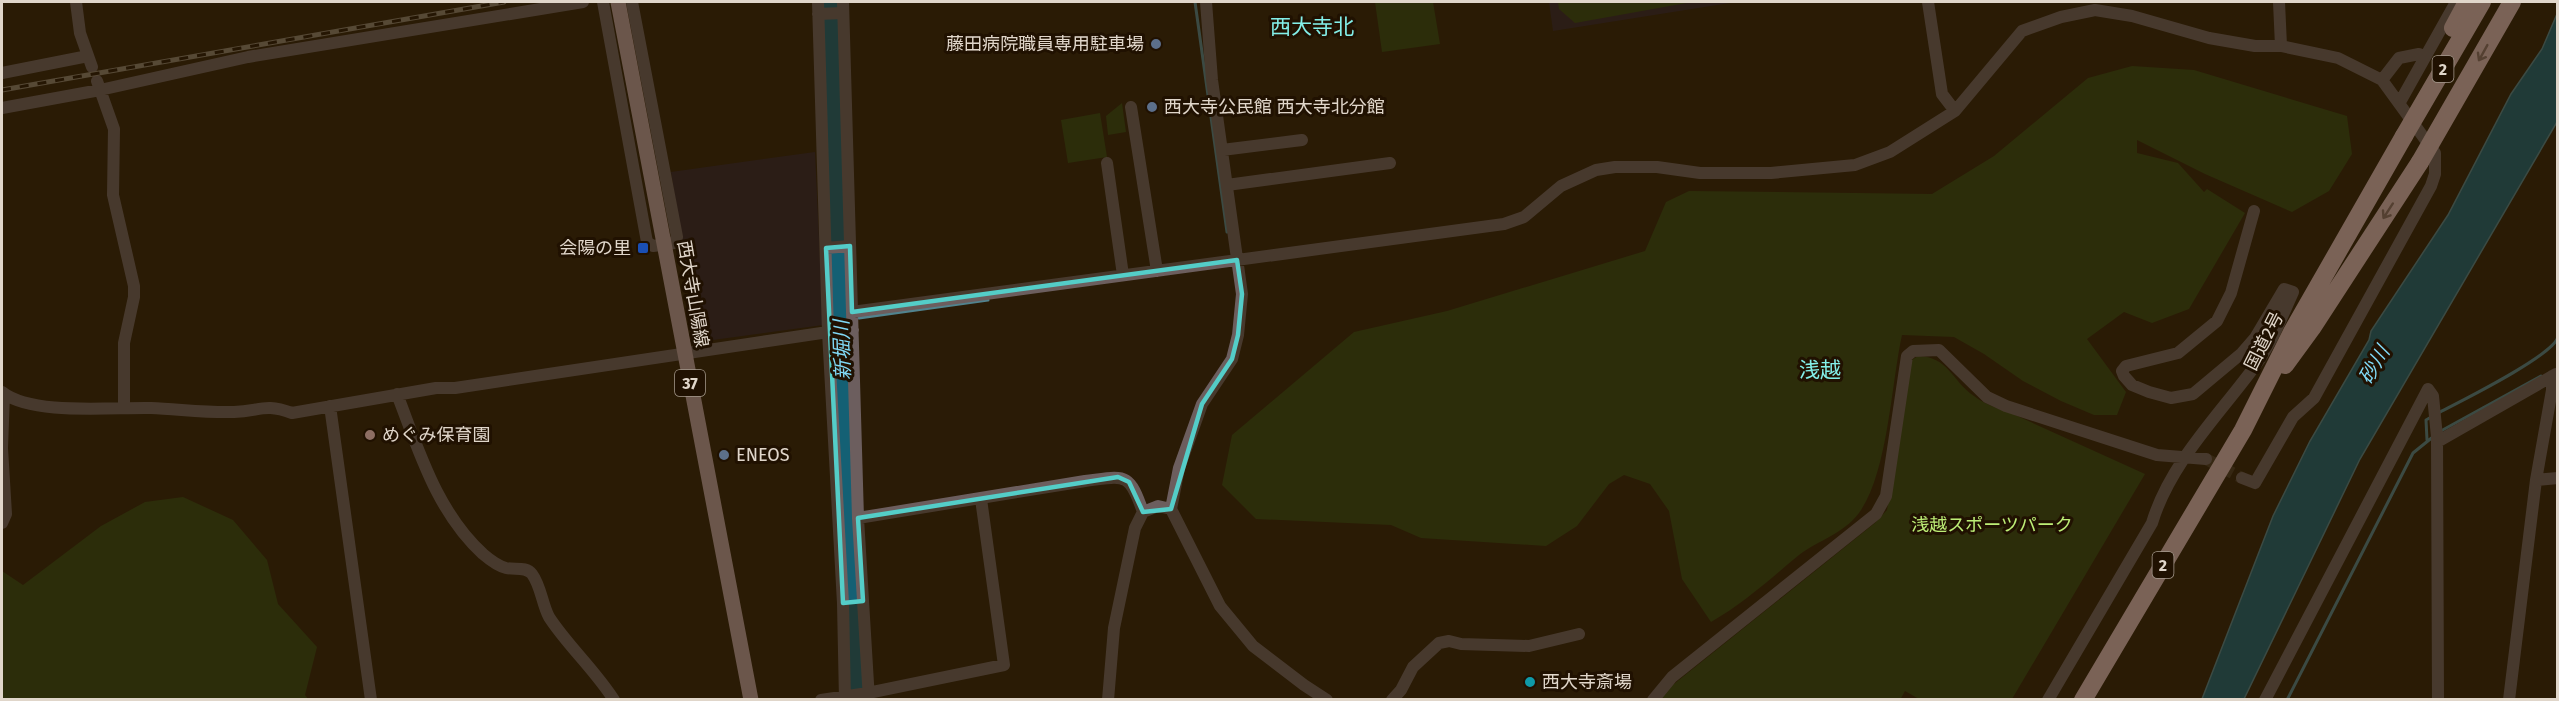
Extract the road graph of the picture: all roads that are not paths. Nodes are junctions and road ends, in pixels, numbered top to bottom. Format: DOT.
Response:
graph roads {
  1 [pos="76,2"];
  2 [pos="583,2"];
  3 [pos="603,2"];
  4 [pos="618,2"];
  5 [pos="632,2"];
  6 [pos="1206,2"];
  7 [pos="1928,2"];
  8 [pos="2279,2"];
  9 [pos="2456,2"];
  10 [pos="2467,2"];
  11 [pos="2482,2"];
  12 [pos="2512,2"];
  13 [pos="841,9"];
  14 [pos="820,10"];
  15 [pos="2281,46"];
  16 [pos="2424,57"];
  17 [pos="2,73"];
  18 [pos="2382,80"];
  19 [pos="98,85"];
  20 [pos="2400,102"];
  21 [pos="1131,107"];
  22 [pos="2,108"];
  23 [pos="1955,111"];
  24 [pos="2399,132"];
  25 [pos="1302,140"];
  26 [pos="1222,150"];
  27 [pos="1107,163"];
  28 [pos="1390,163"];
  29 [pos="1227,184"];
  30 [pos="2254,211"];
  31 [pos="664,244"];
  32 [pos="848,246"];
  33 [pos="827,248"];
  34 [pos="1237,260"];
  35 [pos="1156,271"];
  36 [pos="1123,275"];
  37 [pos="852,312"];
  38 [pos="850,330"];
  39 [pos="831,332"];
  40 [pos="685,355"];
  41 [pos="2555,375"];
  42 [pos="3,393"];
  43 [pos="398,394"];
  44 [pos="330,406"];
  45 [pos="124,407"];
  46 [pos="2243,430"];
  47 [pos="2437,440"];
  48 [pos="2185,458"];
  49 [pos="2206,459"];
  50 [pos="2242,478"];
  51 [pos="2558,478"];
  52 [pos="2536,480"];
  53 [pos="3,492"];
  54 [pos="981,499"];
  55 [pos="1171,509"];
  56 [pos="1143,512"];
  57 [pos="858,518"];
  58 [pos="2,524"];
  59 [pos="861,601"];
  60 [pos="844,602"];
  61 [pos="1579,634"];
  62 [pos="867,695"];
  63 [pos="846,697"];
  64 [pos="371,699"];
  65 [pos="614,699"];
  66 [pos="751,699"];
  67 [pos="821,699"];
  68 [pos="1108,699"];
  69 [pos="1327,699"];
  70 [pos="1392,699"];
  71 [pos="1653,699"];
  72 [pos="2049,699"];
  73 [pos="2083,699"];
  74 [pos="2265,699"];
  75 [pos="2438,699"];
  76 [pos="2509,699"];
  1 -- 17 [label="street"];
  2 -- 19 [label="street"];
  3 -- 31 [label="street"];
  4 -- 31 [label="main road, 西大寺山陽線 / 37"];
  5 -- 31 [label="street"];
  6 -- 26 [label="street"];
  7 -- 23 [label="street"];
  8 -- 15 [label="street"];
  9 -- 16 [label="street"];
  10 -- 24 [label="highway"];
  11 -- 24 [label="highway, 2, bridge"];
  12 -- 46 [label="highway, one-way, bridge"];
  13 -- 14 [label="street"];
  13 -- 32 [label="street"];
  14 -- 33 [label="street"];
  15 -- 18 [label="street"];
  15 -- 23 [label="street"];
  16 -- 18 [label="street"];
  16 -- 20 [label="street"];
  18 -- 20 [label="street"];
  19 -- 22 [label="street"];
  19 -- 45 [label="street"];
  20 -- 50 [label="street"];
  21 -- 35 [label="street"];
  23 -- 34 [label="street"];
  24 -- 46 [label="highway, 国道2号 / 2"];
  25 -- 26 [label="street"];
  26 -- 29 [label="street"];
  27 -- 36 [label="street"];
  28 -- 29 [label="street"];
  29 -- 34 [label="street"];
  30 -- 48 [label="street"];
  31 -- 40 [label="main road, 西大寺山陽線 / 37"];
  32 -- 33 [label="street"];
  32 -- 37 [label="street"];
  33 -- 39 [label="street"];
  34 -- 35 [label="street"];
  34 -- 55 [label="street"];
  35 -- 36 [label="street"];
  36 -- 37 [label="street"];
  37 -- 38 [label="street"];
  38 -- 39 [label="street"];
  38 -- 57 [label="street"];
  39 -- 40 [label="street"];
  39 -- 60 [label="street"];
  40 -- 43 [label="street"];
  40 -- 66 [label="main road, 西大寺山陽線 / 37"];
  41 -- 47 [label="street"];
  41 -- 52 [label="street"];
  42 -- 45 [label="street"];
  42 -- 53 [label="street"];
  43 -- 44 [label="street"];
  43 -- 65 [label="street"];
  44 -- 45 [label="street"];
  44 -- 64 [label="street"];
  46 -- 73 [label="highway, 国道2号 / 2"];
  47 -- 74 [label="street"];
  47 -- 75 [label="street"];
  48 -- 49 [label="street"];
  48 -- 71 [label="street"];
  48 -- 72 [label="street"];
  51 -- 52 [label="street"];
  52 -- 76 [label="street"];
  53 -- 58 [label="street"];
  54 -- 56 [label="street"];
  54 -- 57 [label="street"];
  54 -- 62 [label="street"];
  55 -- 56 [label="street"];
  55 -- 69 [label="street"];
  56 -- 68 [label="street"];
  57 -- 59 [label="street"];
  59 -- 60 [label="street"];
  59 -- 62 [label="street"];
  60 -- 63 [label="street"];
  61 -- 70 [label="street"];
  62 -- 63 [label="street"];
  63 -- 67 [label="street"];
}
